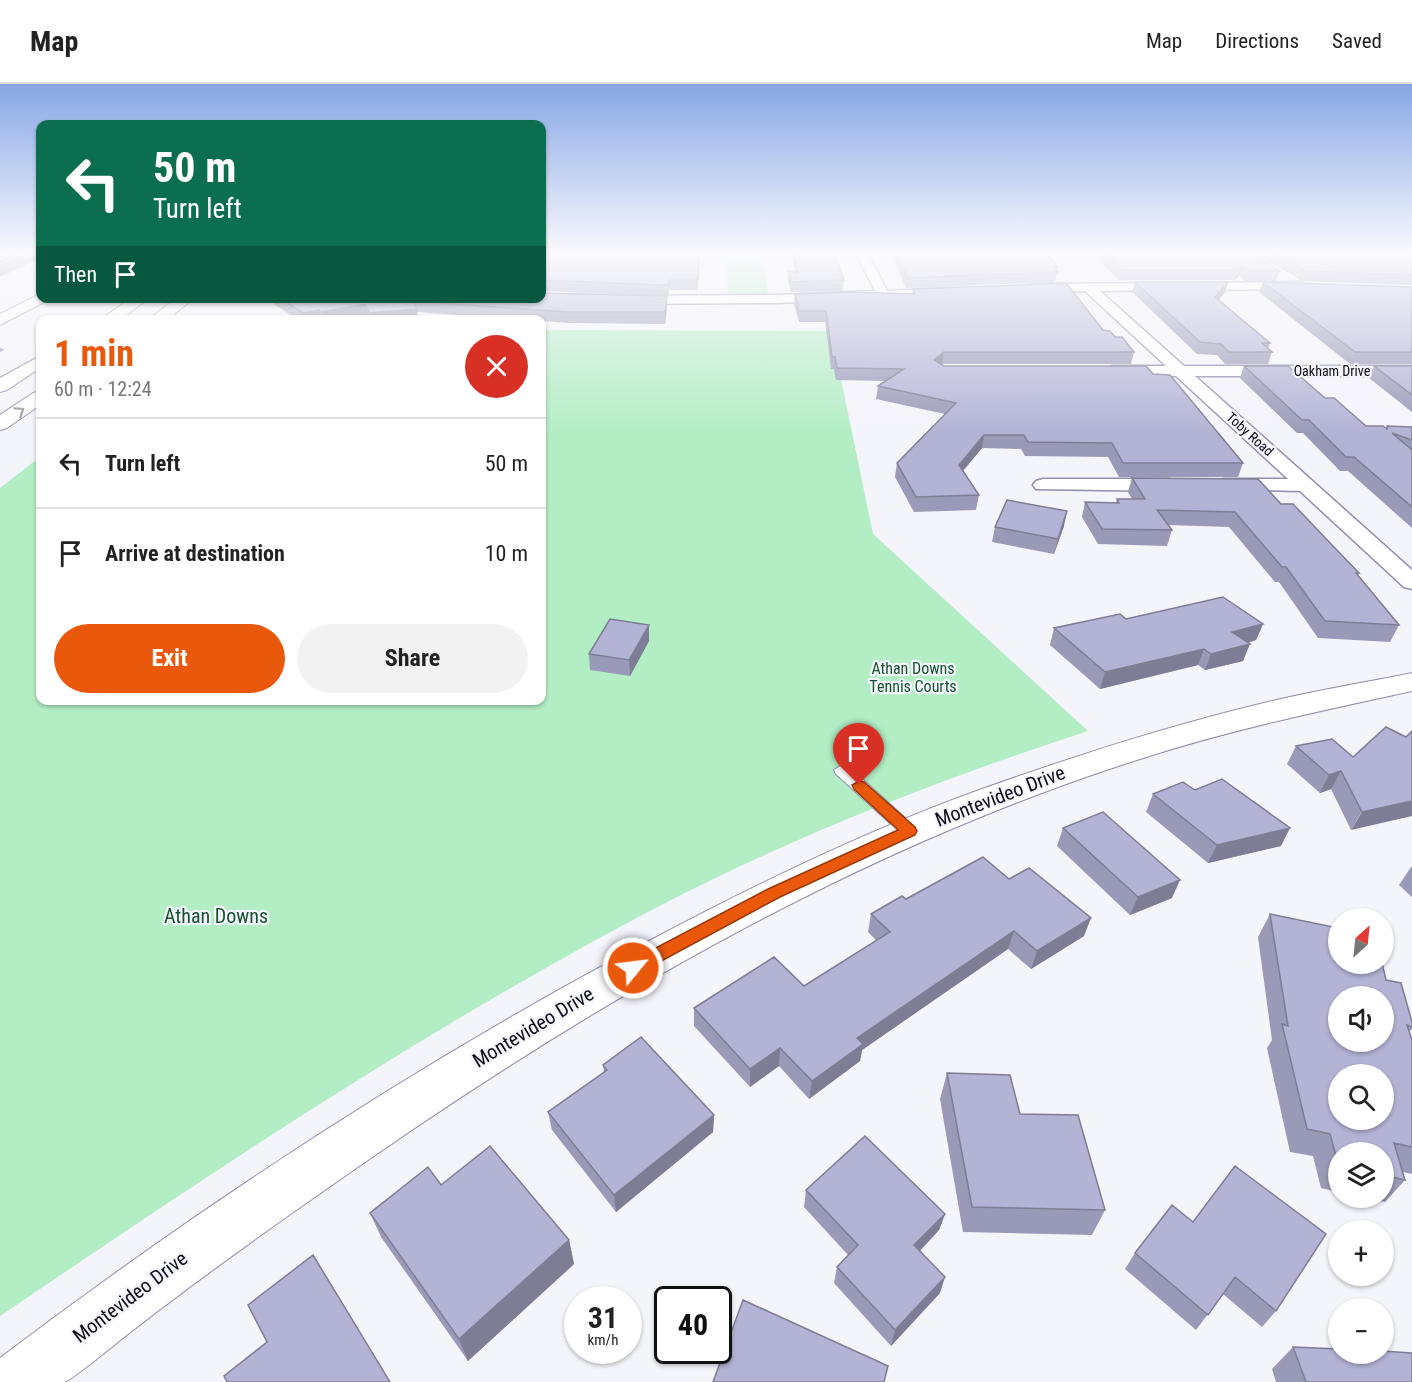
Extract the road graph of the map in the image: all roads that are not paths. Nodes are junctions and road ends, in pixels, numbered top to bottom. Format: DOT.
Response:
graph roads {
  1 [pos="1119,315"];
  2 [pos="36,364"];
  3 [pos="1092,371"];
  4 [pos="1181,371"];
  5 [pos="1412,371"];
  6 [pos="0,386"];
  7 [pos="36,401"];
  8 [pos="0,424"];
  9 [pos="1043,485"];
  10 [pos="1306,485"];
  11 [pos="1412,582"];
  12 [pos="1412,682"];
  13 [pos="842,770"];
  14 [pos="909,831"];
  15 [pos="18,1382"];
  1 -- 4 [label="street, Toby Road"];
  2 -- 6 [label="main road"];
  3 -- 4 [label="street, Oakham Drive"];
  4 -- 5 [label="street, Oakham Drive"];
  4 -- 10 [label="street, Toby Road"];
  8 -- 7 [label="main road, one-way"];
  9 -- 10 [label="street"];
  10 -- 11 [label="street, Toby Road"];
  12 -- 14 [label="main road, Montevideo Drive"];
  13 -- 14 [label="lane"];
  14 -- 15 [label="main road, Montevideo Drive"];
}
